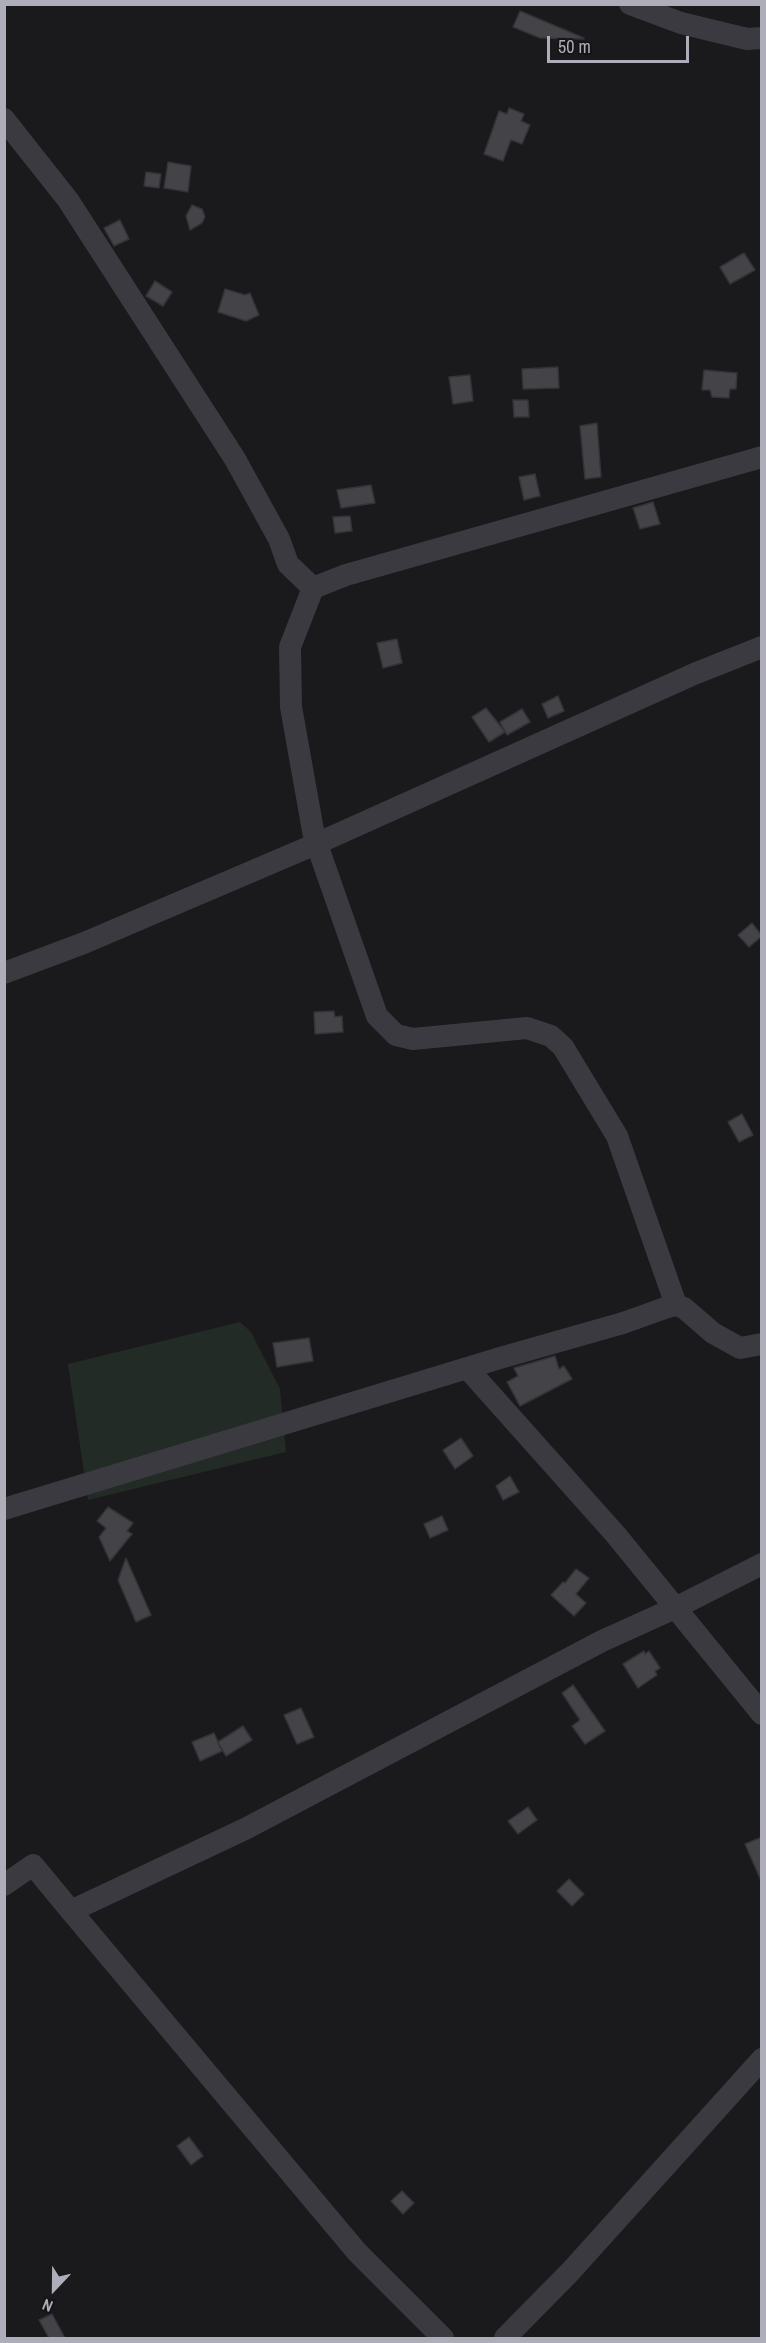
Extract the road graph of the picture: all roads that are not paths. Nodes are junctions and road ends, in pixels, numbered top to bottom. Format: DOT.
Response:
graph roads {
  1 [pos="630,4"];
  2 [pos="762,38"];
  3 [pos="4,119"];
  4 [pos="762,457"];
  5 [pos="313,588"];
  6 [pos="762,647"];
  7 [pos="316,843"];
  8 [pos="4,973"];
  9 [pos="676,1305"];
  10 [pos="762,1344"];
  11 [pos="468,1369"];
  12 [pos="4,1509"];
  13 [pos="762,1564"];
  14 [pos="675,1608"];
  15 [pos="762,1714"];
  16 [pos="4,1885"];
  17 [pos="71,1911"];
  18 [pos="762,2059"];
  19 [pos="443,2338"];
  20 [pos="505,2338"];
  1 -- 2 [label="street"];
  3 -- 5 [label="street"];
  4 -- 5 [label="street"];
  5 -- 7 [label="street"];
  6 -- 7 [label="street"];
  7 -- 8 [label="street"];
  7 -- 9 [label="street"];
  9 -- 10 [label="street"];
  9 -- 11 [label="street"];
  11 -- 12 [label="street"];
  11 -- 14 [label="street"];
  13 -- 14 [label="street"];
  14 -- 15 [label="street"];
  14 -- 17 [label="street"];
  16 -- 17 [label="street"];
  17 -- 19 [label="street"];
  18 -- 20 [label="street"];
}
